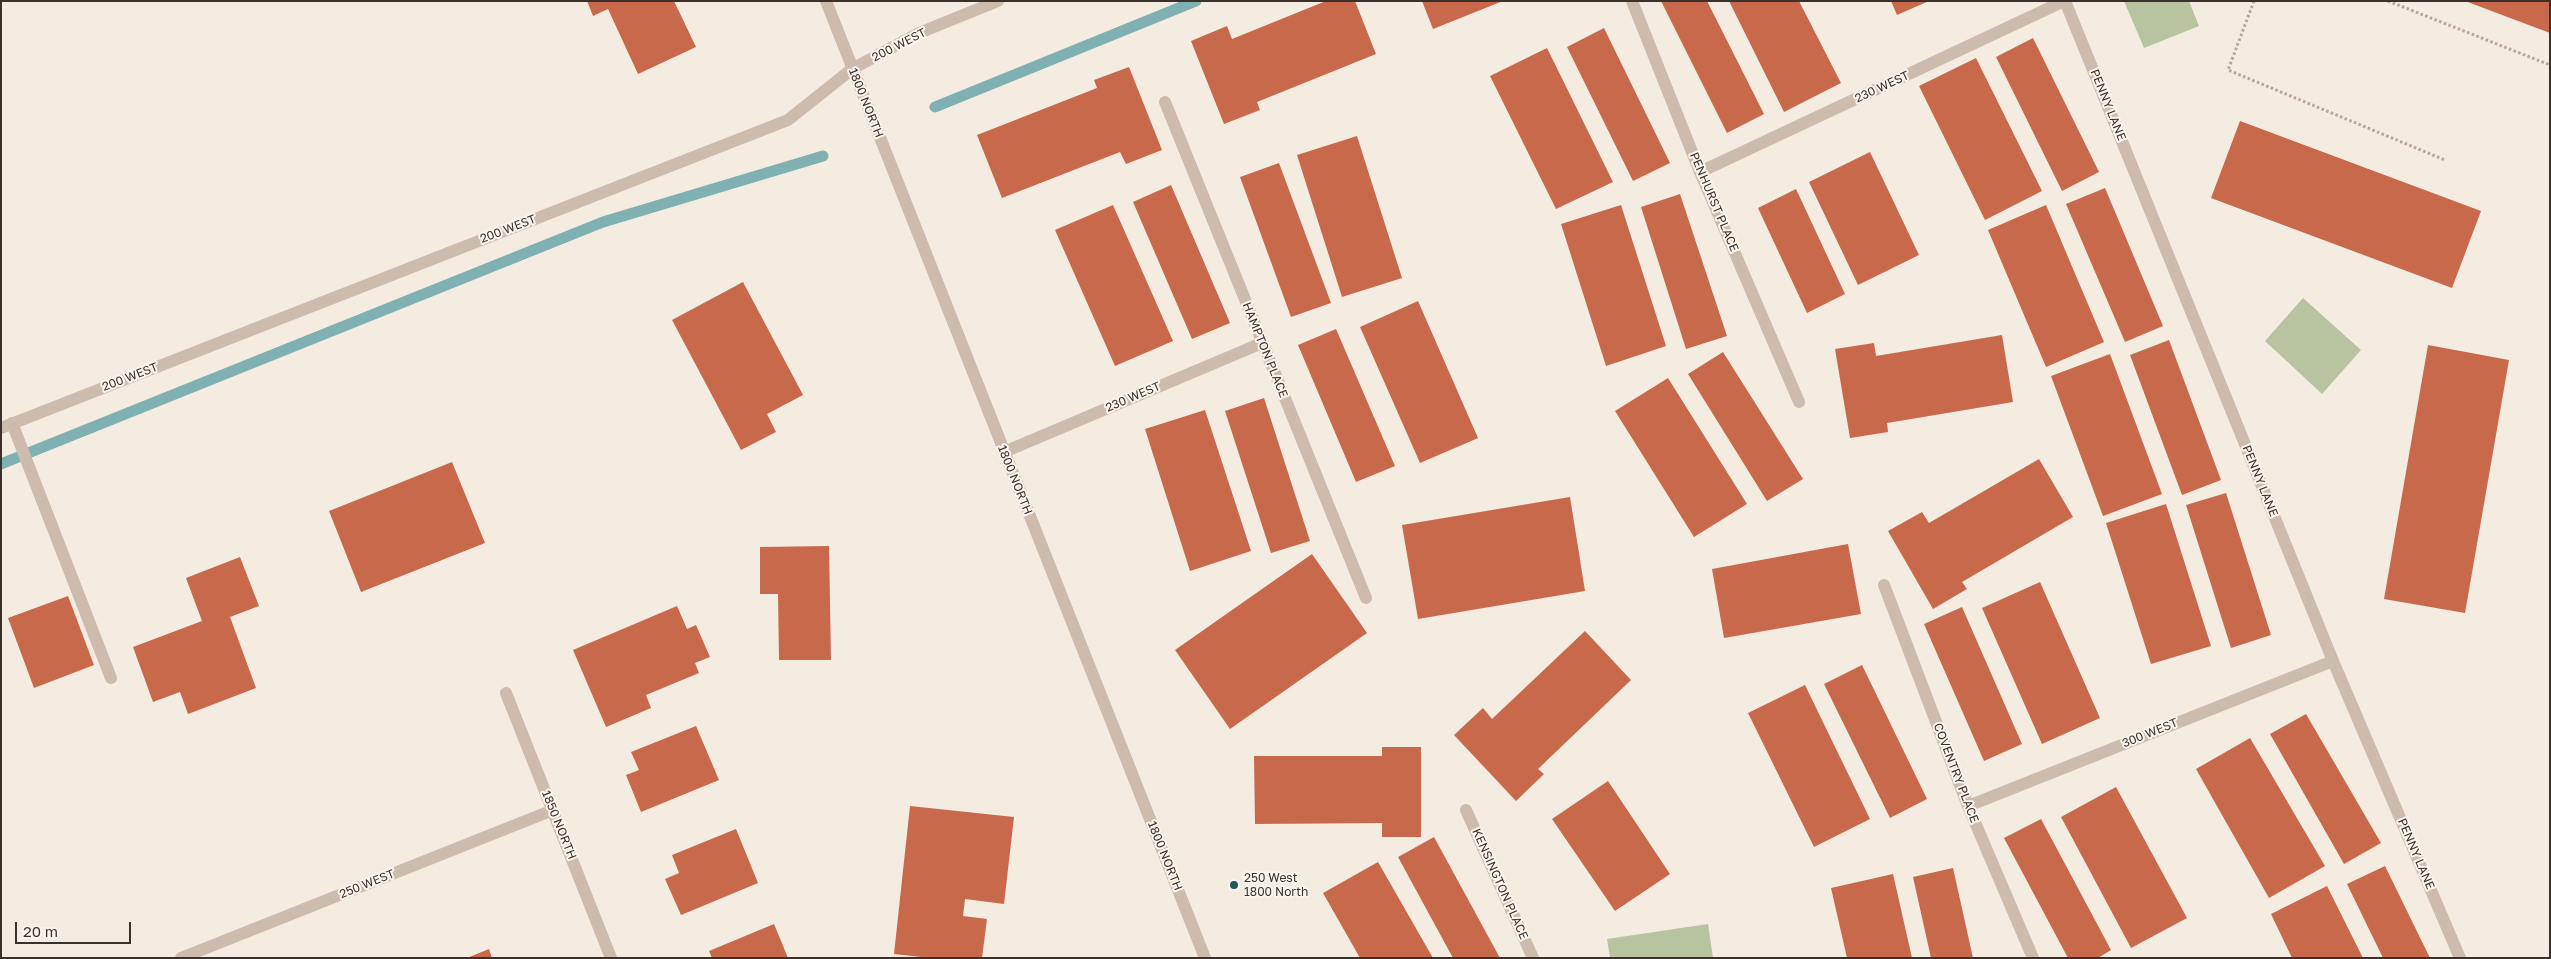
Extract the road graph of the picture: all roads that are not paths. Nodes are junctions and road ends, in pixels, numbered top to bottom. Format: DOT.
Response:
graph roads {
  1 [pos="826,1"];
  2 [pos="998,1"];
  3 [pos="1632,1"];
  4 [pos="2065,1"];
  5 [pos="852,69"];
  6 [pos="1165,102"];
  7 [pos="1700,172"];
  8 [pos="1262,343"];
  9 [pos="1799,402"];
  10 [pos="7,426"];
  11 [pos="1004,452"];
  12 [pos="1884,585"];
  13 [pos="1366,598"];
  14 [pos="2333,661"];
  15 [pos="111,678"];
  16 [pos="506,693"];
  17 [pos="1968,806"];
  18 [pos="553,810"];
  19 [pos="1466,810"];
  20 [pos="181,958"];
  21 [pos="611,958"];
  22 [pos="1205,958"];
  23 [pos="1533,958"];
  24 [pos="2033,958"];
  25 [pos="2460,958"];
  1 -- 5 [label="street, 1800 NORTH"];
  2 -- 5 [label="street, 200 WEST"];
  3 -- 7 [label="street, PENHURST PLACE"];
  4 -- 7 [label="street, 230 WEST"];
  4 -- 14 [label="street, PENNY LANE"];
  5 -- 10 [label="street, 200 WEST"];
  5 -- 11 [label="street, 1800 NORTH"];
  6 -- 8 [label="street, HAMPTON PLACE"];
  7 -- 9 [label="street, PENHURST PLACE"];
  8 -- 11 [label="street, 230 WEST"];
  8 -- 13 [label="street, HAMPTON PLACE"];
  10 -- 15 [label="street"];
  11 -- 22 [label="street, 1800 NORTH"];
  12 -- 17 [label="street, COVENTRY PLACE"];
  14 -- 17 [label="street, 300 WEST"];
  14 -- 25 [label="street, PENNY LANE"];
  16 -- 18 [label="street, 1850 NORTH"];
  17 -- 24 [label="street, COVENTRY PLACE"];
  18 -- 20 [label="street, 250 WEST"];
  18 -- 21 [label="street, 1850 NORTH"];
  19 -- 23 [label="street, KENSINGTON PLACE"];
}
